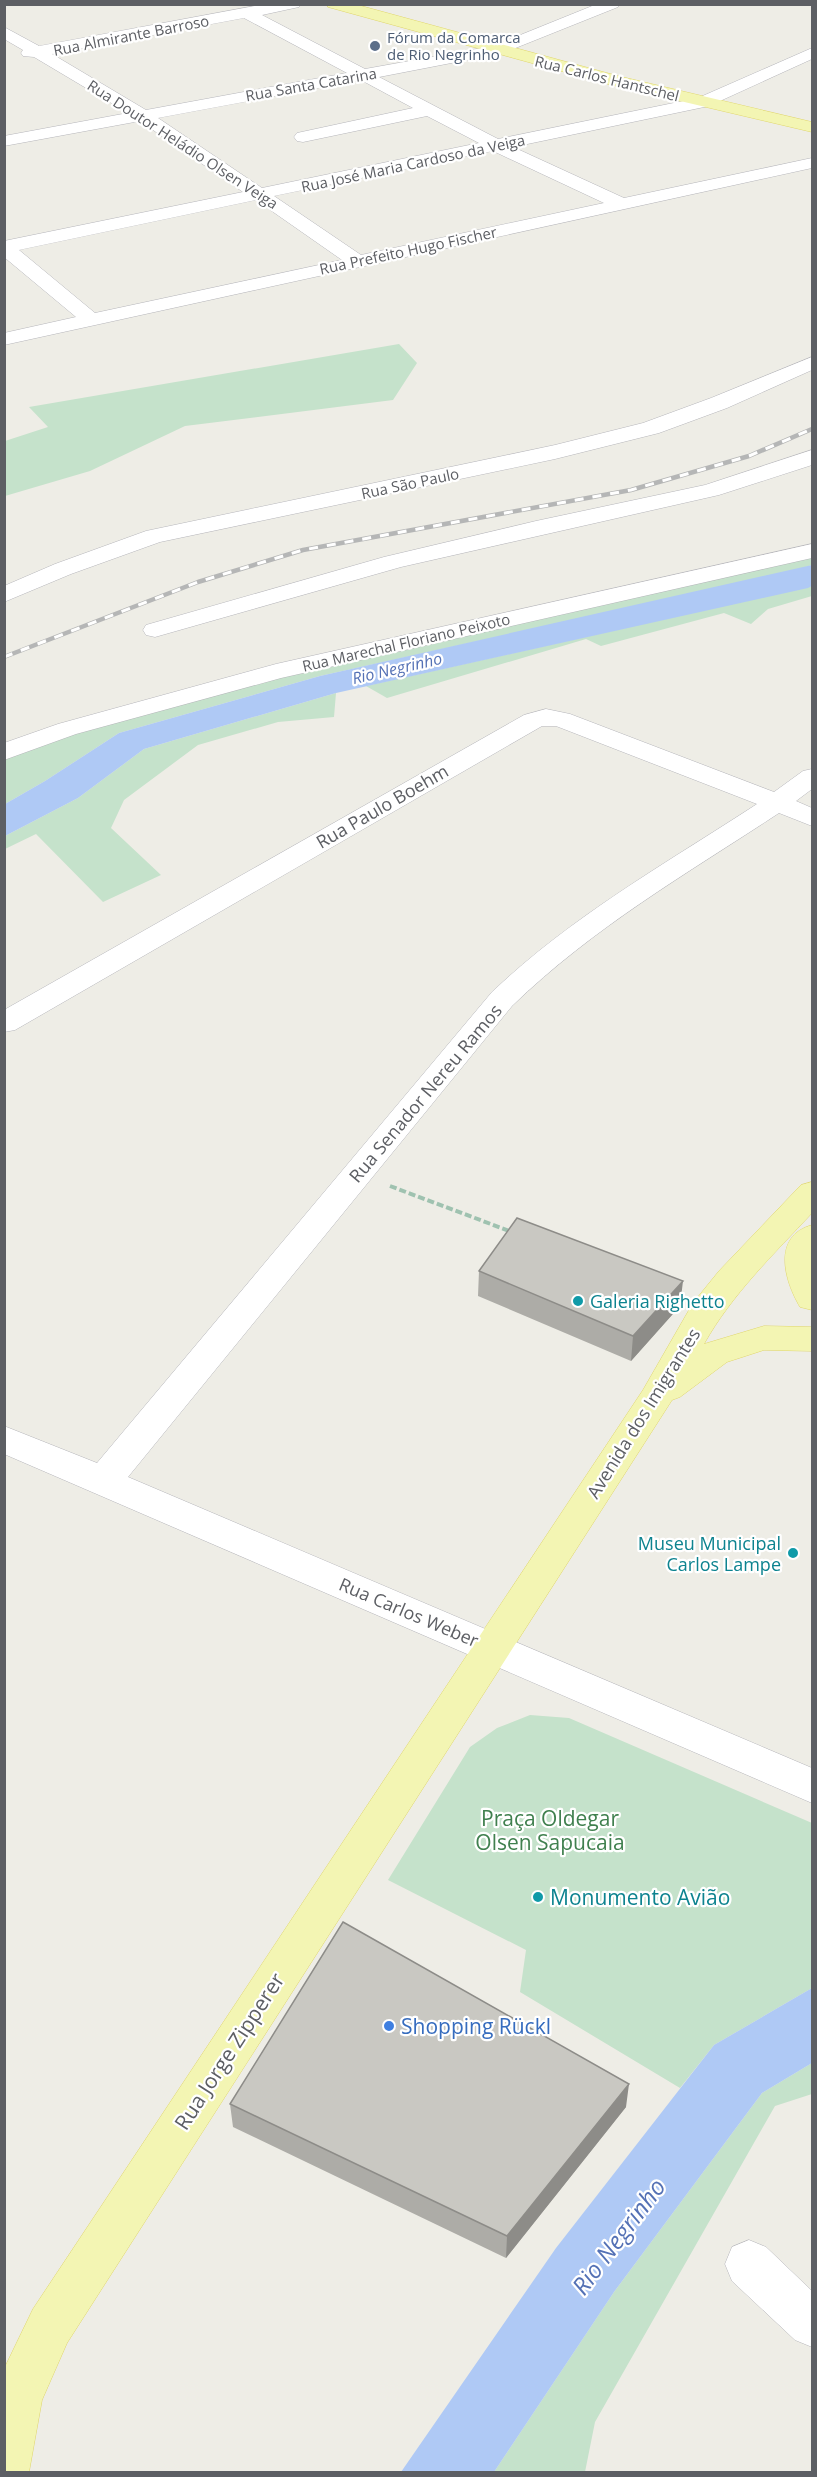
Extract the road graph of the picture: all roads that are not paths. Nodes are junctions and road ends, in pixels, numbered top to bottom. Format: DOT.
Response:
graph roads {
  1 [pos="293,4"];
  2 [pos="334,4"];
  3 [pos="612,4"];
  4 [pos="247,13"];
  5 [pos="4,32"];
  6 [pos="497,50"];
  7 [pos="39,52"];
  8 [pos="813,53"];
  9 [pos="16,56"];
  10 [pos="363,75"];
  11 [pos="703,102"];
  12 [pos="429,110"];
  13 [pos="143,115"];
  14 [pos="813,127"];
  15 [pos="303,137"];
  16 [pos="4,141"];
  17 [pos="497,146"];
  18 [pos="813,163"];
  19 [pos="261,195"];
  20 [pos="621,204"];
  21 [pos="5,247"];
  22 [pos="357,261"];
  23 [pos="91,320"];
  24 [pos="4,339"];
  25 [pos="813,363"];
  26 [pos="813,456"];
  27 [pos="813,551"];
  28 [pos="4,595"];
  29 [pos="155,630"];
  30 [pos="4,752"];
  31 [pos="813,777"];
  32 [pos="779,802"];
  33 [pos="813,818"];
  34 [pos="4,1023"];
  35 [pos="813,1193"];
  36 [pos="811,1238"];
  37 [pos="813,1298"];
  38 [pos="813,1339"];
  39 [pos="655,1398"];
  40 [pos="4,1438"];
  41 [pos="103,1481"];
  42 [pos="492,1648"];
  43 [pos="813,1786"];
  44 [pos="749,2264"];
  45 [pos="813,2323"];
  46 [pos="4,2471"];
  1 -- 4 [label="street, Rua Almirante Barroso"];
  2 -- 6 [label="main road, Rua Carlos Hantschel"];
  3 -- 6 [label="street, Rua Santa Catarina"];
  4 -- 7 [label="street, Rua Almirante Barroso"];
  4 -- 10 [label="street"];
  5 -- 7 [label="street, Rua Doutor Heládio Olsen Veiga"];
  6 -- 10 [label="street, Rua Santa Catarina"];
  6 -- 11 [label="main road, Rua Carlos Hantschel"];
  7 -- 9 [label="street, Rua Almirante Barroso"];
  7 -- 13 [label="street, Rua Doutor Heládio Olsen Veiga"];
  8 -- 11 [label="street, Rua José Maria Cardoso da Veiga"];
  10 -- 12 [label="street"];
  10 -- 13 [label="street, Rua Santa Catarina"];
  11 -- 14 [label="main road, Rua Carlos Hantschel"];
  11 -- 17 [label="street, Rua José Maria Cardoso da Veiga"];
  12 -- 15 [label="street"];
  12 -- 17 [label="street"];
  13 -- 16 [label="street, Rua Santa Catarina"];
  13 -- 19 [label="street, Rua Doutor Heládio Olsen Veiga"];
  17 -- 19 [label="street, Rua José Maria Cardoso da Veiga"];
  17 -- 20 [label="street"];
  18 -- 20 [label="street, Rua Prefeito Hugo Fischer"];
  19 -- 21 [label="street, Rua José Maria Cardoso da Veiga"];
  19 -- 22 [label="street, Rua Doutor Heládio Olsen Veiga"];
  20 -- 22 [label="street, Rua Prefeito Hugo Fischer"];
  21 -- 23 [label="street"];
  22 -- 23 [label="street, Rua Prefeito Hugo Fischer"];
  23 -- 24 [label="street, Rua Prefeito Hugo Fischer"];
  25 -- 28 [label="street, Rua São Paulo"];
  26 -- 29 [label="street"];
  27 -- 30 [label="street, Rua Marechal Floriano Peixoto"];
  31 -- 32 [label="street, Rua Senador Nereu Ramos"];
  32 -- 33 [label="street, Rua Paulo Boehm"];
  32 -- 34 [label="street, Rua Paulo Boehm"];
  32 -- 41 [label="street, Rua Senador Nereu Ramos"];
  35 -- 39 [label="main road, Avenida dos Imigrantes"];
  36 -- 37 [label="main road"];
  38 -- 39 [label="main road"];
  39 -- 42 [label="main road, Avenida dos Imigrantes"];
  40 -- 41 [label="street, Rua Carlos Weber"];
  41 -- 42 [label="street, Rua Carlos Weber"];
  42 -- 43 [label="street, Rua Carlos Weber"];
  42 -- 46 [label="main road, Rua Jorge Zipperer"];
  44 -- 45 [label="street"];
}
